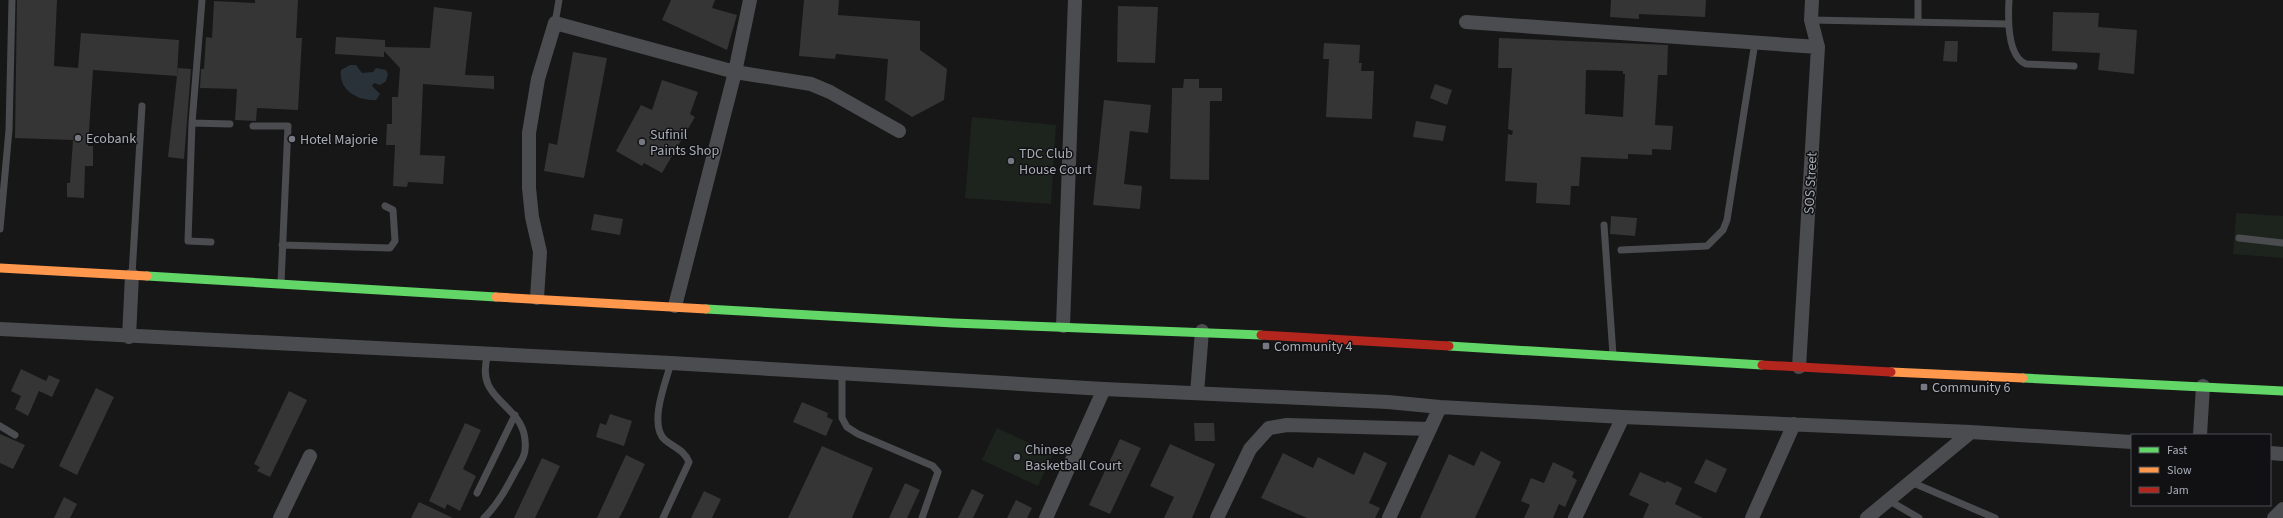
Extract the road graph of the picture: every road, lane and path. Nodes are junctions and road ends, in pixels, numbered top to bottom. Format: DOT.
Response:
graph roads {
  1 [pos="12,0"];
  2 [pos="202,0"];
  3 [pos="559,0"];
  4 [pos="750,0"];
  5 [pos="1075,0"];
  6 [pos="1812,0"];
  7 [pos="1918,0"];
  8 [pos="2009,0"];
  9 [pos="1811,20"];
  10 [pos="1466,22"];
  11 [pos="1918,22"];
  12 [pos="556,23"];
  13 [pos="2008,24"];
  14 [pos="1755,42"];
  15 [pos="1818,47"];
  16 [pos="2074,66"];
  17 [pos="735,72"];
  18 [pos="142,106"];
  19 [pos="192,123"];
  20 [pos="230,124"];
  21 [pos="253,126"];
  22 [pos="899,131"];
  23 [pos="386,206"];
  24 [pos="1604,225"];
  25 [pos="0,229"];
  26 [pos="2239,238"];
  27 [pos="211,242"];
  28 [pos="2283,243"];
  29 [pos="282,245"];
  30 [pos="1621,250"];
  31 [pos="0,268"];
  32 [pos="132,275"];
  33 [pos="281,283"];
  34 [pos="537,298"];
  35 [pos="675,306"];
  36 [pos="1063,326"];
  37 [pos="0,329"];
  38 [pos="1202,332"];
  39 [pos="129,337"];
  40 [pos="488,354"];
  41 [pos="1613,355"];
  42 [pos="671,363"];
  43 [pos="1799,367"];
  44 [pos="842,373"];
  45 [pos="2204,386"];
  46 [pos="1104,389"];
  47 [pos="2283,390"];
  48 [pos="1197,393"];
  49 [pos="1440,407"];
  50 [pos="515,415"];
  51 [pos="1623,417"];
  52 [pos="1794,424"];
  53 [pos="0,426"];
  54 [pos="1430,429"];
  55 [pos="1971,432"];
  56 [pos="2200,434"];
  57 [pos="15,435"];
  58 [pos="2131,442"];
  59 [pos="2271,453"];
  60 [pos="2283,454"];
  61 [pos="310,456"];
  62 [pos="1911,481"];
  63 [pos="477,493"];
  64 [pos="1888,500"];
  65 [pos="2283,509"];
  66 [pos="280,518"];
  67 [pos="484,518"];
  68 [pos="664,518"];
  69 [pos="922,518"];
  70 [pos="1046,518"];
  71 [pos="1217,518"];
  72 [pos="1389,518"];
  73 [pos="1575,518"];
  74 [pos="1752,518"];
  75 [pos="1867,518"];
  76 [pos="1920,518"];
  77 [pos="1995,518"];
  78 [pos="2274,518"];
  1 -- 25 [label="lane"];
  2 -- 19 [label="lane"];
  3 -- 12 [label="lane"];
  4 -- 17 [label="street"];
  5 -- 36 [label="street"];
  6 -- 9 [label="street, SOS Street"];
  7 -- 11 [label="lane"];
  8 -- 13 [label="lane"];
  9 -- 11 [label="lane"];
  9 -- 15 [label="street, SOS Street"];
  10 -- 14 [label="street"];
  11 -- 13 [label="lane"];
  12 -- 17 [label="street"];
  12 -- 34 [label="street"];
  13 -- 16 [label="lane"];
  14 -- 15 [label="street"];
  14 -- 30 [label="lane"];
  15 -- 43 [label="street, SOS Street"];
  17 -- 22 [label="street"];
  17 -- 35 [label="street"];
  18 -- 32 [label="lane"];
  19 -- 20 [label="lane"];
  19 -- 27 [label="lane"];
  21 -- 29 [label="lane"];
  23 -- 29 [label="lane"];
  24 -- 41 [label="lane"];
  26 -- 28 [label="lane"];
  29 -- 33 [label="lane"];
  31 -- 32 [label="main road"];
  32 -- 33 [label="main road"];
  32 -- 39 [label="street"];
  33 -- 34 [label="main road"];
  34 -- 35 [label="main road"];
  35 -- 36 [label="main road"];
  36 -- 38 [label="main road"];
  37 -- 39 [label="street"];
  38 -- 41 [label="main road"];
  38 -- 48 [label="street"];
  39 -- 40 [label="street"];
  40 -- 42 [label="street"];
  40 -- 50 [label="lane"];
  41 -- 43 [label="main road"];
  42 -- 44 [label="street"];
  42 -- 68 [label="lane"];
  43 -- 45 [label="main road"];
  44 -- 46 [label="street"];
  44 -- 69 [label="lane"];
  45 -- 47 [label="main road"];
  45 -- 56 [label="street"];
  46 -- 48 [label="street"];
  46 -- 70 [label="street"];
  48 -- 49 [label="street"];
  49 -- 51 [label="street"];
  49 -- 54 [label="street"];
  50 -- 63 [label="lane"];
  50 -- 67 [label="lane"];
  51 -- 52 [label="street"];
  51 -- 73 [label="street"];
  52 -- 55 [label="street"];
  52 -- 74 [label="street"];
  53 -- 57 [label="lane"];
  54 -- 71 [label="street"];
  54 -- 72 [label="street"];
  55 -- 58 [label="street"];
  55 -- 62 [label="street"];
  59 -- 60 [label="street"];
  61 -- 66 [label="street"];
  62 -- 64 [label="street"];
  62 -- 77 [label="lane"];
  64 -- 75 [label="street"];
  64 -- 76 [label="lane"];
  65 -- 78 [label="street"];
}
